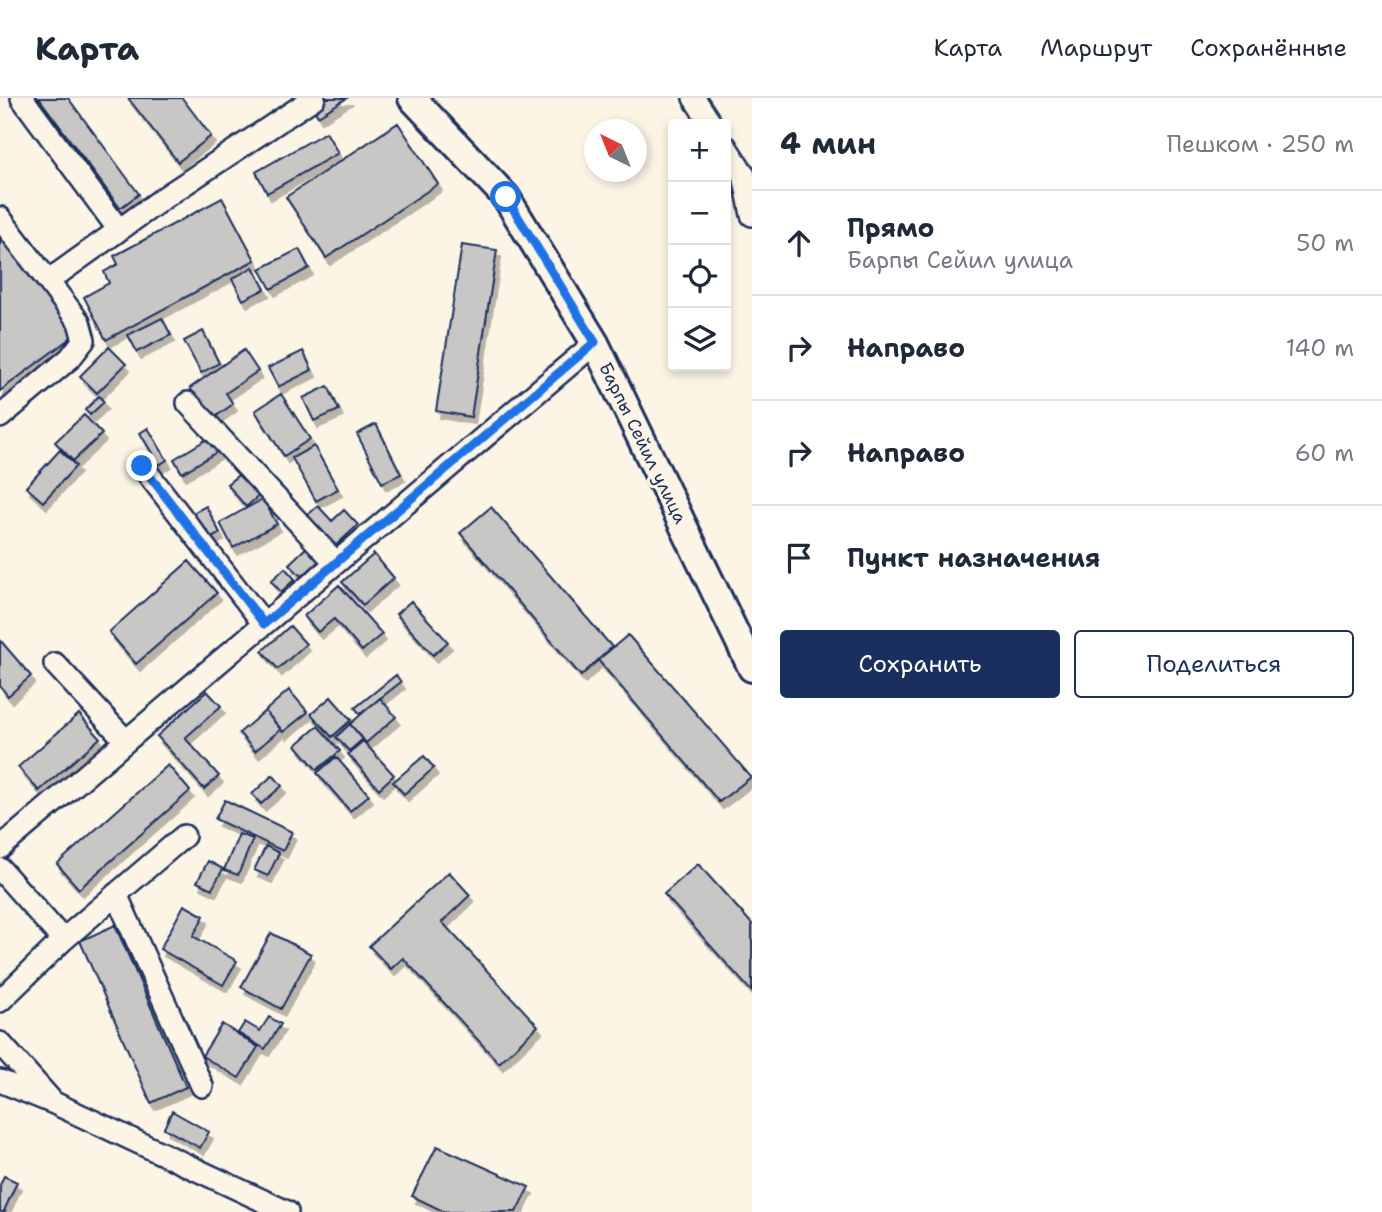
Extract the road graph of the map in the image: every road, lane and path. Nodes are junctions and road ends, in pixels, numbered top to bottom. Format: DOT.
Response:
graph roads {
  1 [pos="22,98"];
  2 [pos="314,98"];
  3 [pos="412,98"];
  4 [pos="694,98"];
  5 [pos="708,119"];
  6 [pos="731,155"];
  7 [pos="752,215"];
  8 [pos="0,218"];
  9 [pos="119,230"];
  10 [pos="48,281"];
  11 [pos="595,342"];
  12 [pos="188,402"];
  13 [pos="0,417"];
  14 [pos="142,466"];
  15 [pos="336,563"];
  16 [pos="264,624"];
  17 [pos="55,664"];
  18 [pos="752,668"];
  19 [pos="127,741"];
  20 [pos="184,836"];
  21 [pos="0,849"];
  22 [pos="0,869"];
  23 [pos="116,894"];
  24 [pos="62,940"];
  25 [pos="0,1001"];
  26 [pos="0,1043"];
  27 [pos="0,1081"];
  28 [pos="202,1086"];
  29 [pos="54,1103"];
  30 [pos="287,1212"];
  1 -- 9 [label="street"];
  2 -- 9 [label="street"];
  3 -- 11 [label="main road, Барпы Сейил улица"];
  4 -- 5 [label="street"];
  6 -- 7 [label="street"];
  8 -- 10 [label="street"];
  9 -- 10 [label="street"];
  10 -- 13 [label="street"];
  11 -- 15 [label="street"];
  11 -- 18 [label="main road, Барпы Сейил улица"];
  12 -- 15 [label="street"];
  14 -- 16 [label="street"];
  15 -- 16 [label="street"];
  16 -- 19 [label="street"];
  17 -- 19 [label="street"];
  19 -- 21 [label="street"];
  20 -- 23 [label="street"];
  22 -- 24 [label="street"];
  23 -- 24 [label="street"];
  23 -- 28 [label="street"];
  24 -- 25 [label="street"];
  26 -- 29 [label="street"];
  27 -- 29 [label="street"];
  29 -- 30 [label="street"];
}
